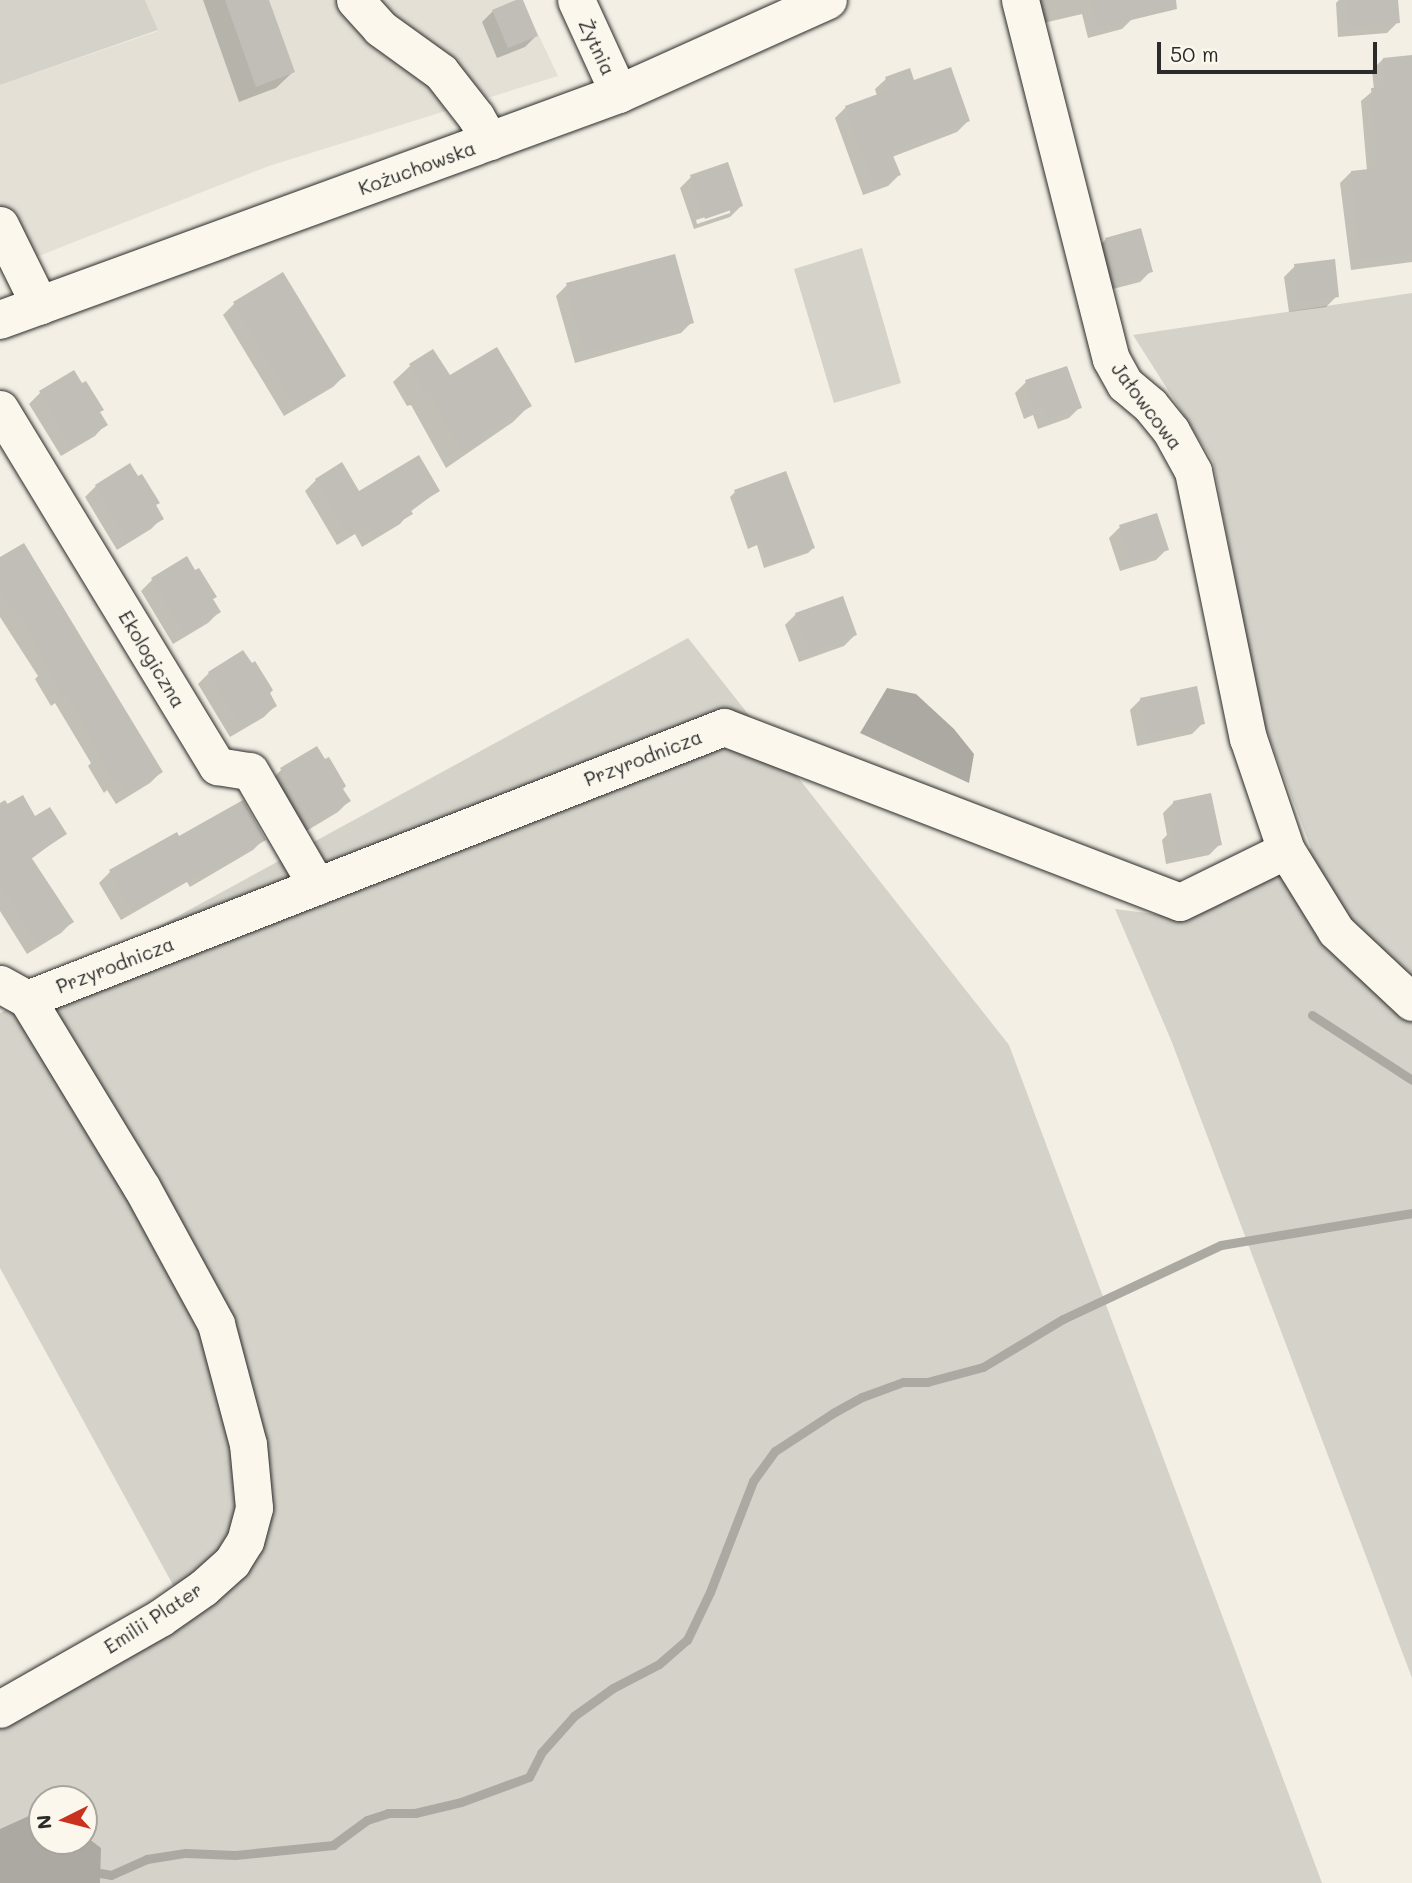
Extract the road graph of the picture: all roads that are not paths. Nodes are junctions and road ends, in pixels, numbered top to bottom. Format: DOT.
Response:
graph roads {
  1 [pos="355,0"];
  2 [pos="576,0"];
  3 [pos="828,0"];
  4 [pos="1020,0"];
  5 [pos="776,12"];
  6 [pos="619,94"];
  7 [pos="490,141"];
  8 [pos="0,225"];
  9 [pos="40,306"];
  10 [pos="0,320"];
  11 [pos="0,409"];
  12 [pos="1286,850"];
  13 [pos="317,886"];
  14 [pos="14,991"];
  15 [pos="1412,1002"];
  16 [pos="0,1709"];
  1 -- 7 [label="street"];
  2 -- 6 [label="street, Żytnia"];
  3 -- 5 [label="main road, Kożuchowska"];
  4 -- 12 [label="street, Jałowcowa"];
  5 -- 6 [label="main road, Kożuchowska"];
  6 -- 7 [label="main road, Kożuchowska"];
  7 -- 9 [label="main road, Kożuchowska"];
  8 -- 9 [label="street"];
  9 -- 10 [label="main road, Kożuchowska"];
  11 -- 13 [label="street, Ekologiczna"];
  12 -- 13 [label="street, Przyrodnicza"];
  12 -- 15 [label="street, Jałowcowa"];
  13 -- 14 [label="street, Przyrodnicza"];
  14 -- 16 [label="street, Emilii Plater"];
}
